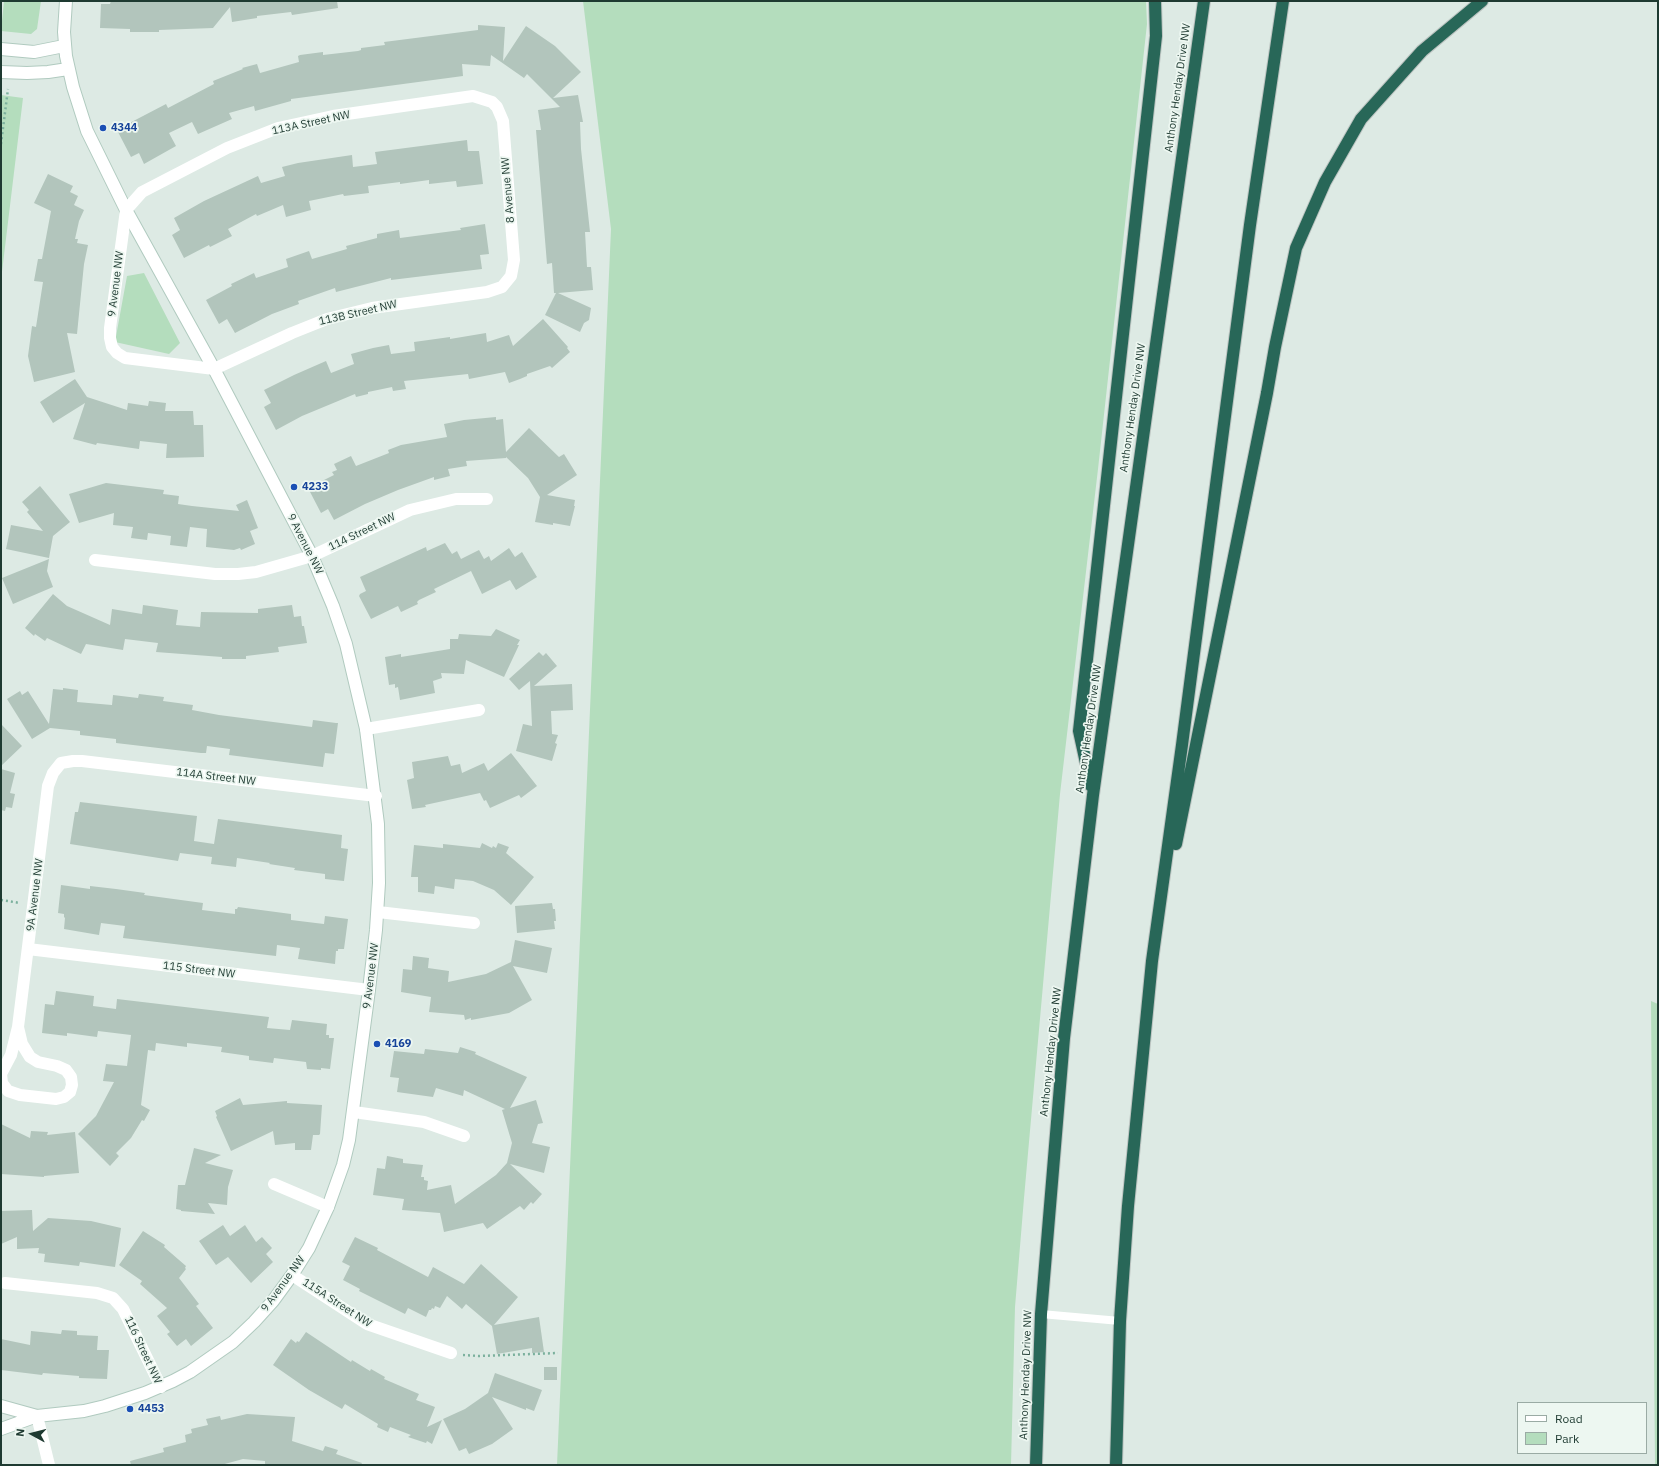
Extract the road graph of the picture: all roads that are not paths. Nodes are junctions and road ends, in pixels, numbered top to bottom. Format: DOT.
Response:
graph roads {
  1 [pos="66,1"];
  2 [pos="1155,1"];
  3 [pos="1204,1"];
  4 [pos="1283,1"];
  5 [pos="1482,1"];
  6 [pos="64,46"];
  7 [pos="1,49"];
  8 [pos="68,69"];
  9 [pos="1,72"];
  10 [pos="492,102"];
  11 [pos="126,210"];
  12 [pos="508,281"];
  13 [pos="214,369"];
  14 [pos="487,499"];
  15 [pos="312,556"];
  16 [pos="95,560"];
  17 [pos="478,710"];
  18 [pos="366,729"];
  19 [pos="58,766"];
  20 [pos="1092,795"];
  21 [pos="376,796"];
  22 [pos="378,912"];
  23 [pos="474,923"];
  24 [pos="28,949"];
  25 [pos="1152,961"];
  26 [pos="369,990"];
  27 [pos="18,1028"];
  28 [pos="354,1112"];
  29 [pos="464,1136"];
  30 [pos="274,1184"];
  31 [pos="328,1207"];
  32 [pos="292,1274"];
  33 [pos="5,1283"];
  34 [pos="1041,1314"];
  35 [pos="1120,1320"];
  36 [pos="451,1353"];
  37 [pos="161,1387"];
  38 [pos="1,1406"];
  39 [pos="37,1416"];
  40 [pos="1,1429"];
  41 [pos="49,1465"];
  42 [pos="1036,1465"];
  43 [pos="1116,1465"];
  1 -- 6 [label="street, 9 Avenue NW"];
  2 -- 20 [label="highway"];
  3 -- 20 [label="highway, Anthony Henday Drive NW"];
  4 -- 25 [label="highway"];
  5 -- 25 [label="highway"];
  6 -- 7 [label="street"];
  6 -- 8 [label="street, 9 Avenue NW"];
  8 -- 9 [label="street"];
  8 -- 11 [label="street, 9 Avenue NW"];
  10 -- 11 [label="street, 113A Street NW"];
  10 -- 12 [label="street, 8 Avenue NW"];
  11 -- 13 [label="street, 9 Avenue NW"];
  11 -- 13 [label="street, 9 Avenue NW"];
  12 -- 13 [label="street, 113B Street NW"];
  13 -- 15 [label="street, 9 Avenue NW"];
  14 -- 15 [label="street, 114 Street NW"];
  15 -- 16 [label="street, 114 Street NW"];
  15 -- 18 [label="street, 9 Avenue NW"];
  17 -- 18 [label="street"];
  18 -- 21 [label="street, 9 Avenue NW"];
  19 -- 21 [label="street, 114A Street NW"];
  19 -- 24 [label="street, 9A Avenue NW"];
  20 -- 34 [label="highway, Anthony Henday Drive NW"];
  21 -- 22 [label="street, 9 Avenue NW"];
  22 -- 23 [label="street"];
  22 -- 26 [label="street, 9 Avenue NW"];
  24 -- 26 [label="street, 115 Street NW"];
  24 -- 27 [label="street, 9A Avenue NW"];
  25 -- 35 [label="highway"];
  26 -- 28 [label="street, 9 Avenue NW"];
  27 -- 27 [label="street, 9A Avenue NW"];
  28 -- 29 [label="street"];
  28 -- 31 [label="street, 9 Avenue NW"];
  30 -- 31 [label="street"];
  31 -- 32 [label="street, 9 Avenue NW"];
  32 -- 36 [label="street, 115A Street NW"];
  32 -- 37 [label="street, 9 Avenue NW"];
  33 -- 37 [label="street, 116 Street NW"];
  34 -- 35 [label="lane"];
  34 -- 42 [label="highway, Anthony Henday Drive NW"];
  35 -- 43 [label="highway"];
  37 -- 39 [label="street, 116 Street NW"];
  38 -- 39 [label="street, 116 Street NW"];
  39 -- 40 [label="street, 116 Street NW"];
  39 -- 41 [label="street"];
}
